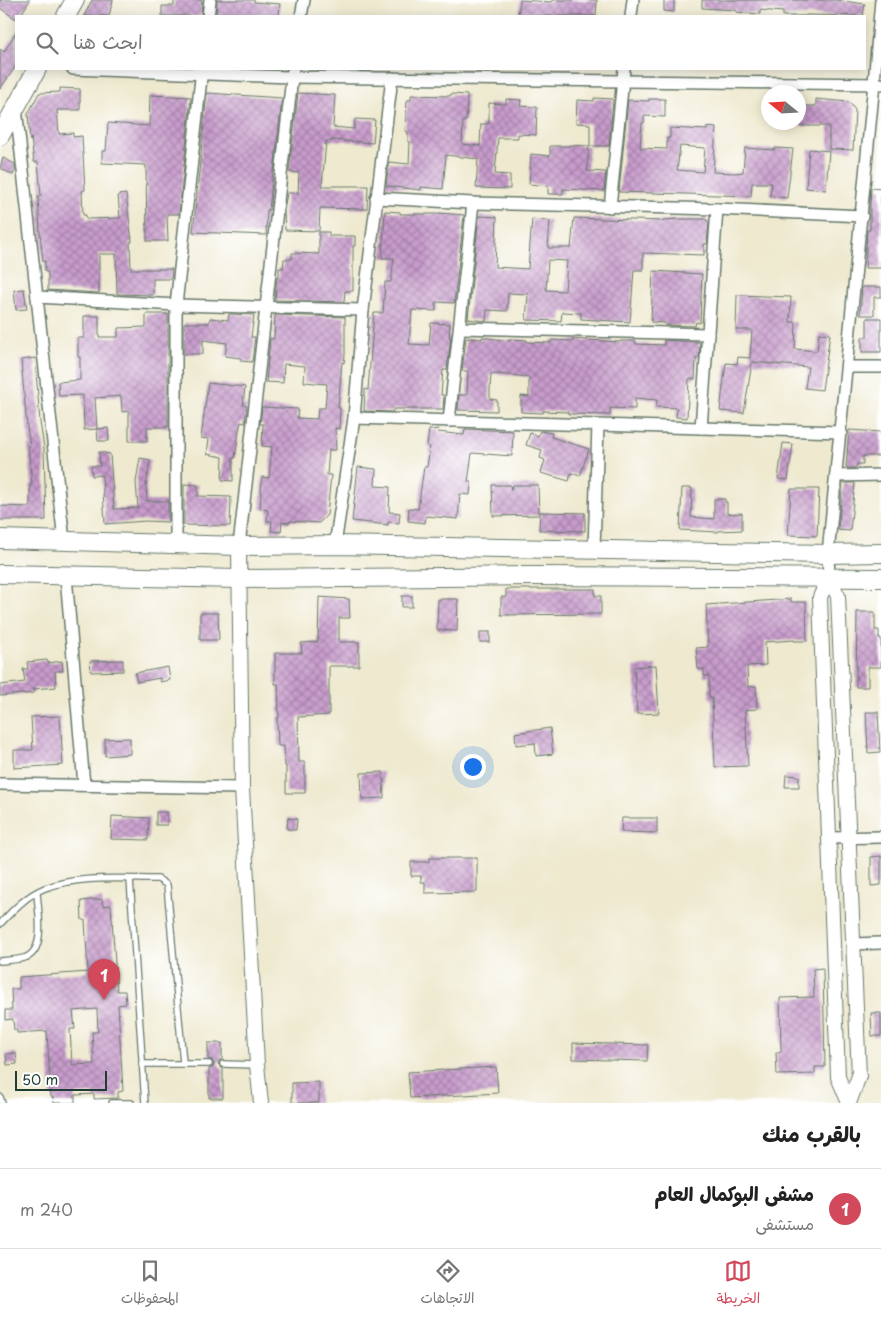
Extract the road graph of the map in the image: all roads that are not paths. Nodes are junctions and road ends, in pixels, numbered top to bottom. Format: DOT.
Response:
graph roads {
  1 [pos="63,0"];
  2 [pos="75,0"];
  3 [pos="210,0"];
  4 [pos="304,0"];
  5 [pos="633,0"];
  6 [pos="881,2"];
  7 [pos="55,15"];
  8 [pos="67,15"];
  9 [pos="208,15"];
  10 [pos="301,15"];
  11 [pos="631,15"];
  12 [pos="138,70"];
  13 [pos="202,71"];
  14 [pos="28,73"];
  15 [pos="292,73"];
  16 [pos="624,75"];
  17 [pos="392,78"];
  18 [pos="878,84"];
  19 [pos="8,110"];
  20 [pos="0,136"];
  21 [pos="376,198"];
  22 [pos="473,203"];
  23 [pos="610,207"];
  24 [pos="717,209"];
  25 [pos="862,216"];
  26 [pos="37,297"];
  27 [pos="176,305"];
  28 [pos="266,307"];
  29 [pos="363,310"];
  30 [pos="460,328"];
  31 [pos="708,334"];
  32 [pos="847,367"];
  33 [pos="881,367"];
  34 [pos="354,418"];
  35 [pos="449,421"];
  36 [pos="598,425"];
  37 [pos="701,428"];
  38 [pos="841,432"];
  39 [pos="881,475"];
  40 [pos="837,476"];
  41 [pos="0,539"];
  42 [pos="64,541"];
  43 [pos="176,544"];
  44 [pos="335,545"];
  45 [pos="239,546"];
  46 [pos="594,549"];
  47 [pos="881,553"];
  48 [pos="828,554"];
  49 [pos="0,574"];
  50 [pos="66,576"];
  51 [pos="240,578"];
  52 [pos="829,578"];
  53 [pos="881,578"];
  54 [pos="0,784"];
  55 [pos="84,785"];
  56 [pos="242,788"];
  57 [pos="881,837"];
  58 [pos="829,838"];
  59 [pos="848,838"];
  60 [pos="130,879"];
  61 [pos="37,893"];
  62 [pos="0,924"];
  63 [pos="853,944"];
  64 [pos="881,944"];
  65 [pos="0,961"];
  66 [pos="142,1064"];
  67 [pos="183,1064"];
  68 [pos="208,1064"];
  69 [pos="222,1064"];
  70 [pos="257,1065"];
  71 [pos="0,1097"];
  72 [pos="2,1103"];
  73 [pos="112,1103"];
  74 [pos="131,1103"];
  75 [pos="144,1103"];
  76 [pos="261,1103"];
  77 [pos="849,1103"];
  1 -- 7 [label="main road"];
  2 -- 8 [label="main road"];
  3 -- 9 [label="street"];
  4 -- 10 [label="street"];
  5 -- 11 [label="street"];
  6 -- 18 [label="street"];
  12 -- 13 [label="street"];
  13 -- 15 [label="street"];
  13 -- 27 [label="street"];
  14 -- 19 [label="main road"];
  15 -- 17 [label="street"];
  15 -- 28 [label="street"];
  16 -- 17 [label="street"];
  16 -- 18 [label="street"];
  16 -- 23 [label="street"];
  17 -- 21 [label="street"];
  18 -- 25 [label="street"];
  19 -- 20 [label="main road"];
  19 -- 26 [label="street"];
  21 -- 22 [label="street"];
  21 -- 29 [label="street"];
  22 -- 23 [label="street"];
  22 -- 30 [label="street"];
  23 -- 24 [label="street"];
  24 -- 25 [label="street"];
  24 -- 31 [label="street"];
  25 -- 32 [label="street"];
  26 -- 27 [label="street"];
  26 -- 42 [label="street"];
  27 -- 28 [label="street"];
  27 -- 43 [label="street"];
  28 -- 29 [label="street"];
  28 -- 45 [label="street"];
  29 -- 34 [label="street"];
  30 -- 31 [label="street"];
  30 -- 35 [label="street"];
  31 -- 37 [label="street"];
  32 -- 33 [label="street"];
  32 -- 38 [label="street"];
  34 -- 35 [label="street"];
  34 -- 44 [label="street"];
  35 -- 36 [label="street"];
  36 -- 37 [label="street"];
  36 -- 46 [label="street"];
  37 -- 38 [label="street"];
  38 -- 40 [label="street"];
  39 -- 40 [label="street"];
  40 -- 48 [label="street"];
  41 -- 42 [label="main road"];
  42 -- 43 [label="main road"];
  43 -- 45 [label="main road"];
  44 -- 45 [label="main road"];
  44 -- 46 [label="main road"];
  45 -- 51 [label="street"];
  46 -- 48 [label="main road"];
  47 -- 48 [label="main road"];
  48 -- 52 [label="street"];
  49 -- 50 [label="main road"];
  50 -- 51 [label="main road"];
  50 -- 55 [label="street"];
  51 -- 52 [label="main road"];
  51 -- 56 [label="street"];
  52 -- 53 [label="main road"];
  52 -- 58 [label="street"];
  52 -- 59 [label="street"];
  54 -- 55 [label="street"];
  55 -- 56 [label="street"];
  56 -- 70 [label="street"];
  57 -- 59 [label="street"];
  58 -- 59 [label="street"];
  58 -- 77 [label="street"];
  59 -- 63 [label="street"];
  60 -- 61 [label="lane"];
  60 -- 66 [label="lane"];
  60 -- 67 [label="lane"];
  61 -- 62 [label="lane"];
  61 -- 65 [label="lane"];
  63 -- 64 [label="street"];
  63 -- 77 [label="street"];
  66 -- 67 [label="lane"];
  66 -- 75 [label="lane"];
  67 -- 68 [label="lane"];
  69 -- 70 [label="lane"];
  70 -- 76 [label="street"];
  71 -- 72 [label="lane"];
  73 -- 74 [label="lane"];
}
